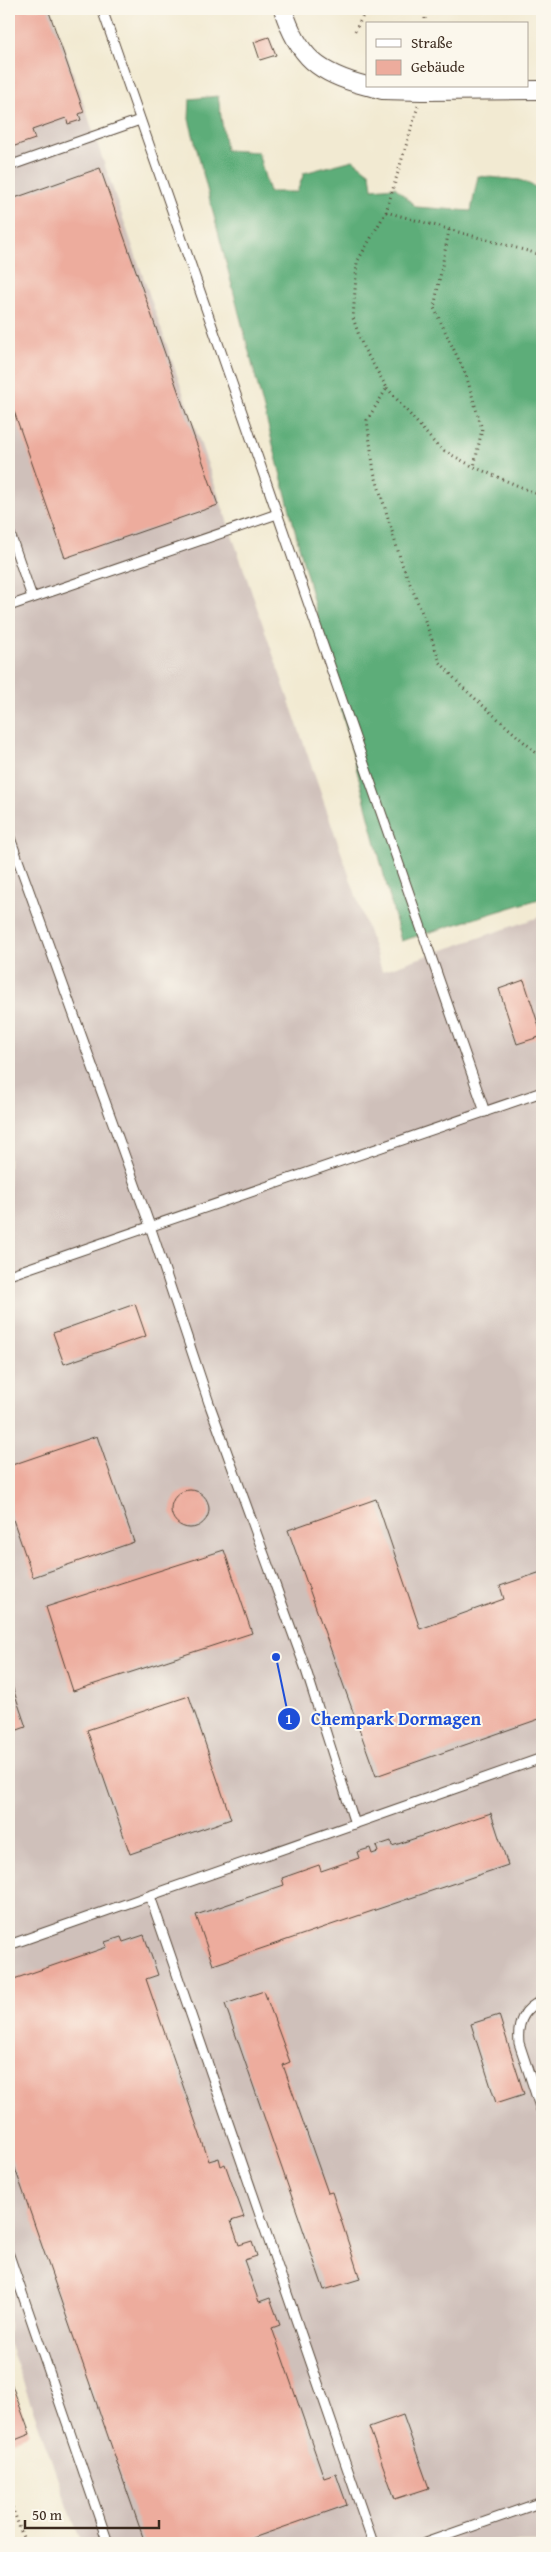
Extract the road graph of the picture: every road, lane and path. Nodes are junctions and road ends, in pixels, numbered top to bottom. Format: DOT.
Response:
graph roads {
  1 [pos="102,9"];
  2 [pos="283,9"];
  3 [pos="369,9"];
  4 [pos="425,9"];
  5 [pos="425,22"];
  6 [pos="355,31"];
  7 [pos="366,86"];
  8 [pos="375,88"];
  9 [pos="542,90"];
  10 [pos="422,91"];
  11 [pos="140,120"];
  12 [pos="9,166"];
  13 [pos="386,212"];
  14 [pos="449,230"];
  15 [pos="542,255"];
  16 [pos="388,388"];
  17 [pos="474,467"];
  18 [pos="542,496"];
  19 [pos="277,514"];
  20 [pos="9,531"];
  21 [pos="32,597"];
  22 [pos="9,606"];
  23 [pos="542,758"];
  24 [pos="9,835"];
  25 [pos="542,1092"];
  26 [pos="485,1112"];
  27 [pos="150,1226"];
  28 [pos="9,1275"];
  29 [pos="542,1758"];
  30 [pos="355,1824"];
  31 [pos="150,1896"];
  32 [pos="9,1945"];
  33 [pos="542,2001"];
  34 [pos="542,2113"];
  35 [pos="9,2255"];
  36 [pos="9,2498"];
  37 [pos="542,2502"];
  38 [pos="25,2543"];
  39 [pos="108,2543"];
  40 [pos="374,2543"];
  41 [pos="425,2543"];
  1 -- 11 [label="lane"];
  2 -- 7 [label="street"];
  3 -- 6 [label="path"];
  4 -- 5 [label="path"];
  8 -- 10 [label="street"];
  9 -- 10 [label="street"];
  10 -- 13 [label="path"];
  11 -- 12 [label="lane"];
  11 -- 19 [label="lane"];
  13 -- 14 [label="path"];
  13 -- 16 [label="path"];
  14 -- 15 [label="path"];
  14 -- 17 [label="path"];
  16 -- 17 [label="path"];
  16 -- 23 [label="path"];
  17 -- 18 [label="path"];
  19 -- 21 [label="lane"];
  19 -- 26 [label="lane"];
  20 -- 21 [label="lane"];
  21 -- 22 [label="lane"];
  24 -- 27 [label="lane"];
  25 -- 26 [label="lane"];
  26 -- 27 [label="lane"];
  27 -- 28 [label="lane"];
  27 -- 30 [label="lane"];
  29 -- 30 [label="lane"];
  30 -- 31 [label="lane"];
  31 -- 32 [label="lane"];
  31 -- 40 [label="lane"];
  33 -- 34 [label="lane"];
  35 -- 39 [label="lane"];
  36 -- 38 [label="path"];
  37 -- 41 [label="lane"];
}
